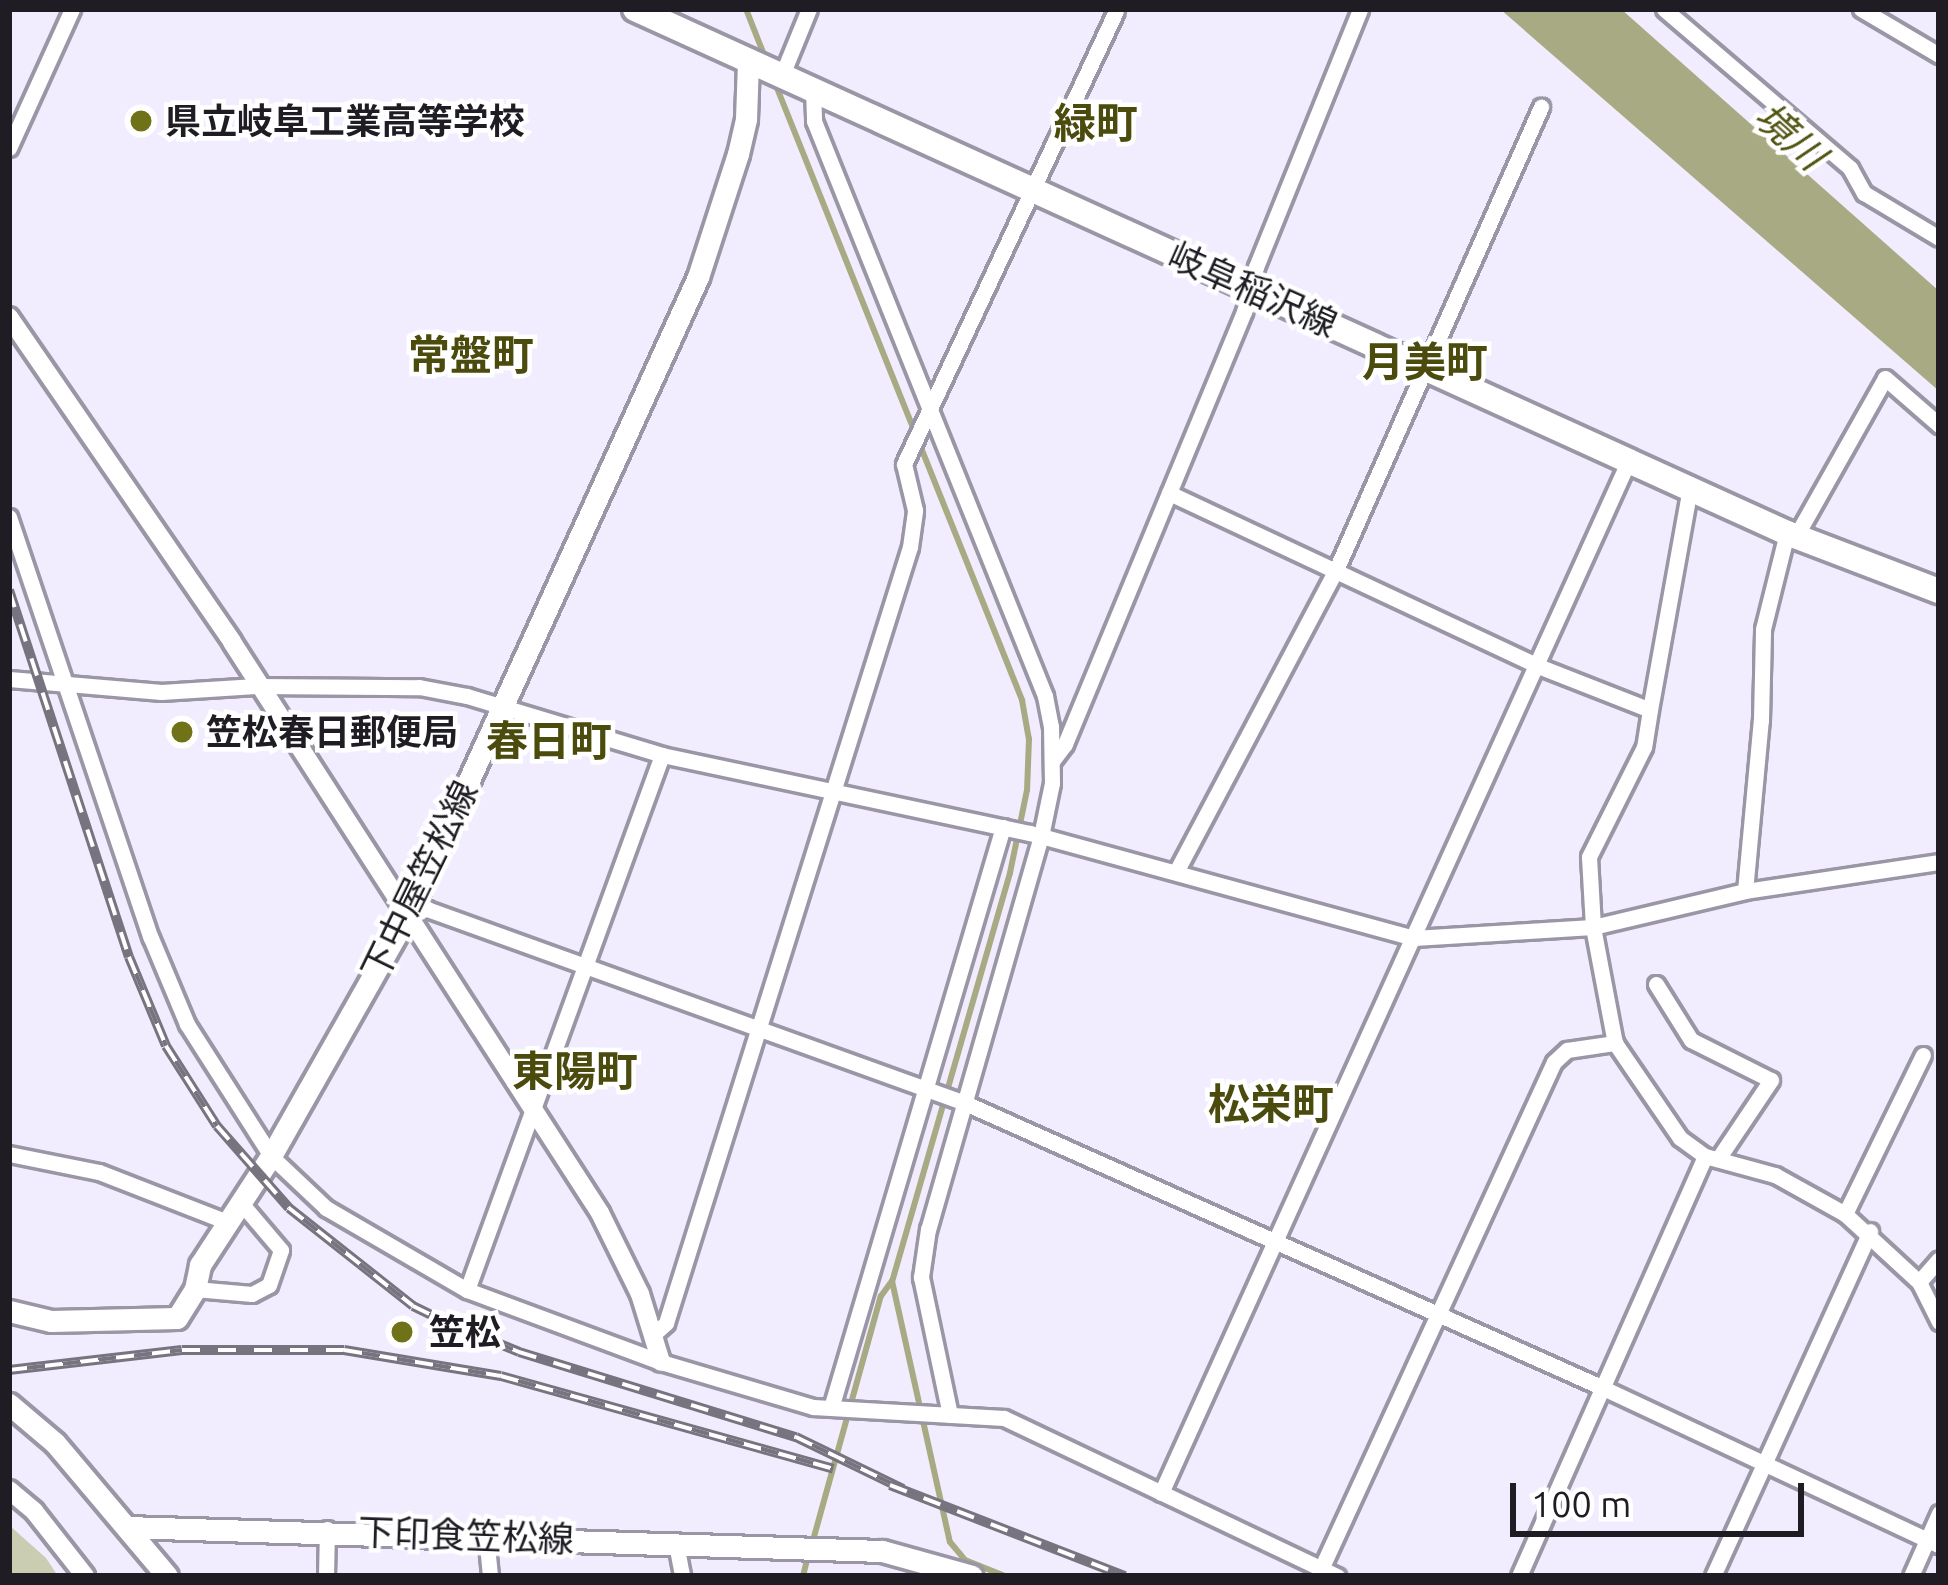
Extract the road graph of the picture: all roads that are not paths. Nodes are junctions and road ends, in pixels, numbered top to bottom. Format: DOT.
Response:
graph roads {
  1 [pos="72,9"];
  2 [pos="635,9"];
  3 [pos="809,9"];
  4 [pos="1360,9"];
  5 [pos="1664,9"];
  6 [pos="1861,9"];
  7 [pos="1116,10"];
  8 [pos="1939,55"];
  9 [pos="751,62"];
  10 [pos="781,75"];
  11 [pos="812,89"];
  12 [pos="1541,107"];
  13 [pos="9,148"];
  14 [pos="1031,189"];
  15 [pos="1939,238"];
  16 [pos="1251,287"];
  17 [pos="9,317"];
  18 [pos="1425,367"];
  19 [pos="930,418"];
  20 [pos="1939,425"];
  21 [pos="1629,460"];
  22 [pos="1690,487"];
  23 [pos="1169,493"];
  24 [pos="9,518"];
  25 [pos="1792,534"];
  26 [pos="1336,572"];
  27 [pos="1939,591"];
  28 [pos="1538,666"];
  29 [pos="9,679"];
  30 [pos="69,686"];
  31 [pos="256,686"];
  32 [pos="502,710"];
  33 [pos="1650,710"];
  34 [pos="662,755"];
  35 [pos="1053,760"];
  36 [pos="835,790"];
  37 [pos="1007,828"];
  38 [pos="1035,834"];
  39 [pos="1939,862"];
  40 [pos="1177,870"];
  41 [pos="1745,891"];
  42 [pos="407,914"];
  43 [pos="1593,927"];
  44 [pos="1414,938"];
  45 [pos="588,967"];
  46 [pos="1656,984"];
  47 [pos="758,1030"];
  48 [pos="1615,1043"];
  49 [pos="1923,1055"];
  50 [pos="930,1090"];
  51 [pos="963,1102"];
  52 [pos="534,1109"];
  53 [pos="9,1154"];
  54 [pos="272,1156"];
  55 [pos="1712,1157"];
  56 [pos="234,1213"];
  57 [pos="1845,1214"];
  58 [pos="1870,1232"];
  59 [pos="1273,1241"];
  60 [pos="1939,1259"];
  61 [pos="1919,1282"];
  62 [pos="195,1288"];
  63 [pos="467,1290"];
  64 [pos="9,1311"];
  65 [pos="1437,1316"];
  66 [pos="1939,1322"];
  67 [pos="655,1333"];
  68 [pos="662,1362"];
  69 [pos="1601,1387"];
  70 [pos="9,1403"];
  71 [pos="831,1408"];
  72 [pos="950,1415"];
  73 [pos="1765,1463"];
  74 [pos="9,1490"];
  75 [pos="1161,1493"];
  76 [pos="1939,1513"];
  77 [pos="127,1527"];
  78 [pos="327,1529"];
  79 [pos="486,1535"];
  80 [pos="1933,1542"];
  81 [pos="676,1544"];
  82 [pos="923,1568"];
  83 [pos="1329,1573"];
  84 [pos="85,1576"];
  85 [pos="167,1576"];
  86 [pos="326,1576"];
  87 [pos="490,1576"];
  88 [pos="682,1576"];
  89 [pos="972,1576"];
  90 [pos="1519,1576"];
  91 [pos="1713,1576"];
  92 [pos="1911,1576"];
  1 -- 13 [label="street"];
  2 -- 9 [label="main road, 岐阜稲沢線"];
  3 -- 10 [label="street"];
  4 -- 16 [label="street"];
  5 -- 15 [label="street"];
  6 -- 8 [label="street"];
  7 -- 14 [label="street"];
  9 -- 10 [label="main road, 岐阜稲沢線"];
  9 -- 32 [label="main road, 下中屋笠松線"];
  10 -- 11 [label="main road, 岐阜稲沢線"];
  11 -- 14 [label="main road, 岐阜稲沢線"];
  11 -- 19 [label="street"];
  12 -- 18 [label="street"];
  14 -- 16 [label="main road, 岐阜稲沢線"];
  14 -- 19 [label="street"];
  16 -- 18 [label="main road, 岐阜稲沢線"];
  16 -- 23 [label="street"];
  17 -- 31 [label="street"];
  18 -- 21 [label="main road, 岐阜稲沢線"];
  18 -- 26 [label="street"];
  19 -- 35 [label="street"];
  19 -- 36 [label="street"];
  20 -- 25 [label="street"];
  21 -- 22 [label="main road, 岐阜稲沢線"];
  21 -- 28 [label="street"];
  22 -- 25 [label="main road, 岐阜稲沢線"];
  22 -- 33 [label="street"];
  23 -- 26 [label="street"];
  23 -- 35 [label="street"];
  24 -- 30 [label="street"];
  25 -- 27 [label="main road, 岐阜稲沢線"];
  25 -- 41 [label="street"];
  26 -- 28 [label="street"];
  26 -- 40 [label="street"];
  28 -- 33 [label="street"];
  28 -- 44 [label="street"];
  29 -- 30 [label="street"];
  30 -- 31 [label="street"];
  30 -- 54 [label="street"];
  31 -- 32 [label="street"];
  31 -- 42 [label="street"];
  32 -- 34 [label="street"];
  32 -- 42 [label="main road, 下中屋笠松線"];
  33 -- 43 [label="street"];
  34 -- 36 [label="street"];
  34 -- 45 [label="street"];
  35 -- 38 [label="street"];
  36 -- 37 [label="street"];
  36 -- 47 [label="street"];
  37 -- 38 [label="street"];
  37 -- 50 [label="street"];
  38 -- 40 [label="street"];
  38 -- 51 [label="street"];
  39 -- 41 [label="street"];
  40 -- 44 [label="street"];
  41 -- 43 [label="street"];
  42 -- 45 [label="street"];
  42 -- 52 [label="street"];
  42 -- 54 [label="main road, 下中屋笠松線"];
  43 -- 44 [label="street"];
  43 -- 48 [label="street"];
  44 -- 59 [label="street"];
  45 -- 47 [label="street"];
  45 -- 52 [label="street"];
  46 -- 55 [label="street"];
  47 -- 50 [label="street"];
  47 -- 67 [label="street"];
  48 -- 55 [label="street"];
  48 -- 65 [label="street"];
  49 -- 57 [label="street"];
  50 -- 51 [label="street"];
  50 -- 71 [label="street"];
  51 -- 59 [label="street"];
  51 -- 72 [label="street"];
  52 -- 63 [label="street"];
  52 -- 67 [label="street"];
  53 -- 56 [label="street"];
  54 -- 56 [label="main road, 下中屋笠松線"];
  54 -- 63 [label="street"];
  55 -- 57 [label="street"];
  55 -- 69 [label="street"];
  56 -- 62 [label="main road, 下中屋笠松線"];
  56 -- 62 [label="street"];
  57 -- 58 [label="street"];
  58 -- 61 [label="street"];
  58 -- 73 [label="street"];
  59 -- 65 [label="street"];
  59 -- 75 [label="street"];
  60 -- 61 [label="street"];
  61 -- 66 [label="street"];
  62 -- 64 [label="main road"];
  63 -- 68 [label="street"];
  65 -- 69 [label="street"];
  65 -- 83 [label="street"];
  67 -- 68 [label="street"];
  68 -- 71 [label="street"];
  69 -- 73 [label="street"];
  69 -- 90 [label="street"];
  70 -- 77 [label="main road"];
  71 -- 72 [label="street"];
  72 -- 75 [label="street"];
  73 -- 80 [label="street"];
  73 -- 91 [label="street"];
  74 -- 84 [label="street"];
  75 -- 83 [label="street"];
  76 -- 80 [label="street"];
  77 -- 78 [label="main road, 下印食笠松線"];
  77 -- 85 [label="main road"];
  78 -- 79 [label="main road, 下印食笠松線"];
  78 -- 86 [label="street"];
  79 -- 81 [label="main road, 下印食笠松線"];
  79 -- 87 [label="street"];
  80 -- 92 [label="street"];
  81 -- 82 [label="main road, 下印食笠松線"];
  81 -- 88 [label="street"];
  82 -- 89 [label="main road, 下印食笠松線"];
}
